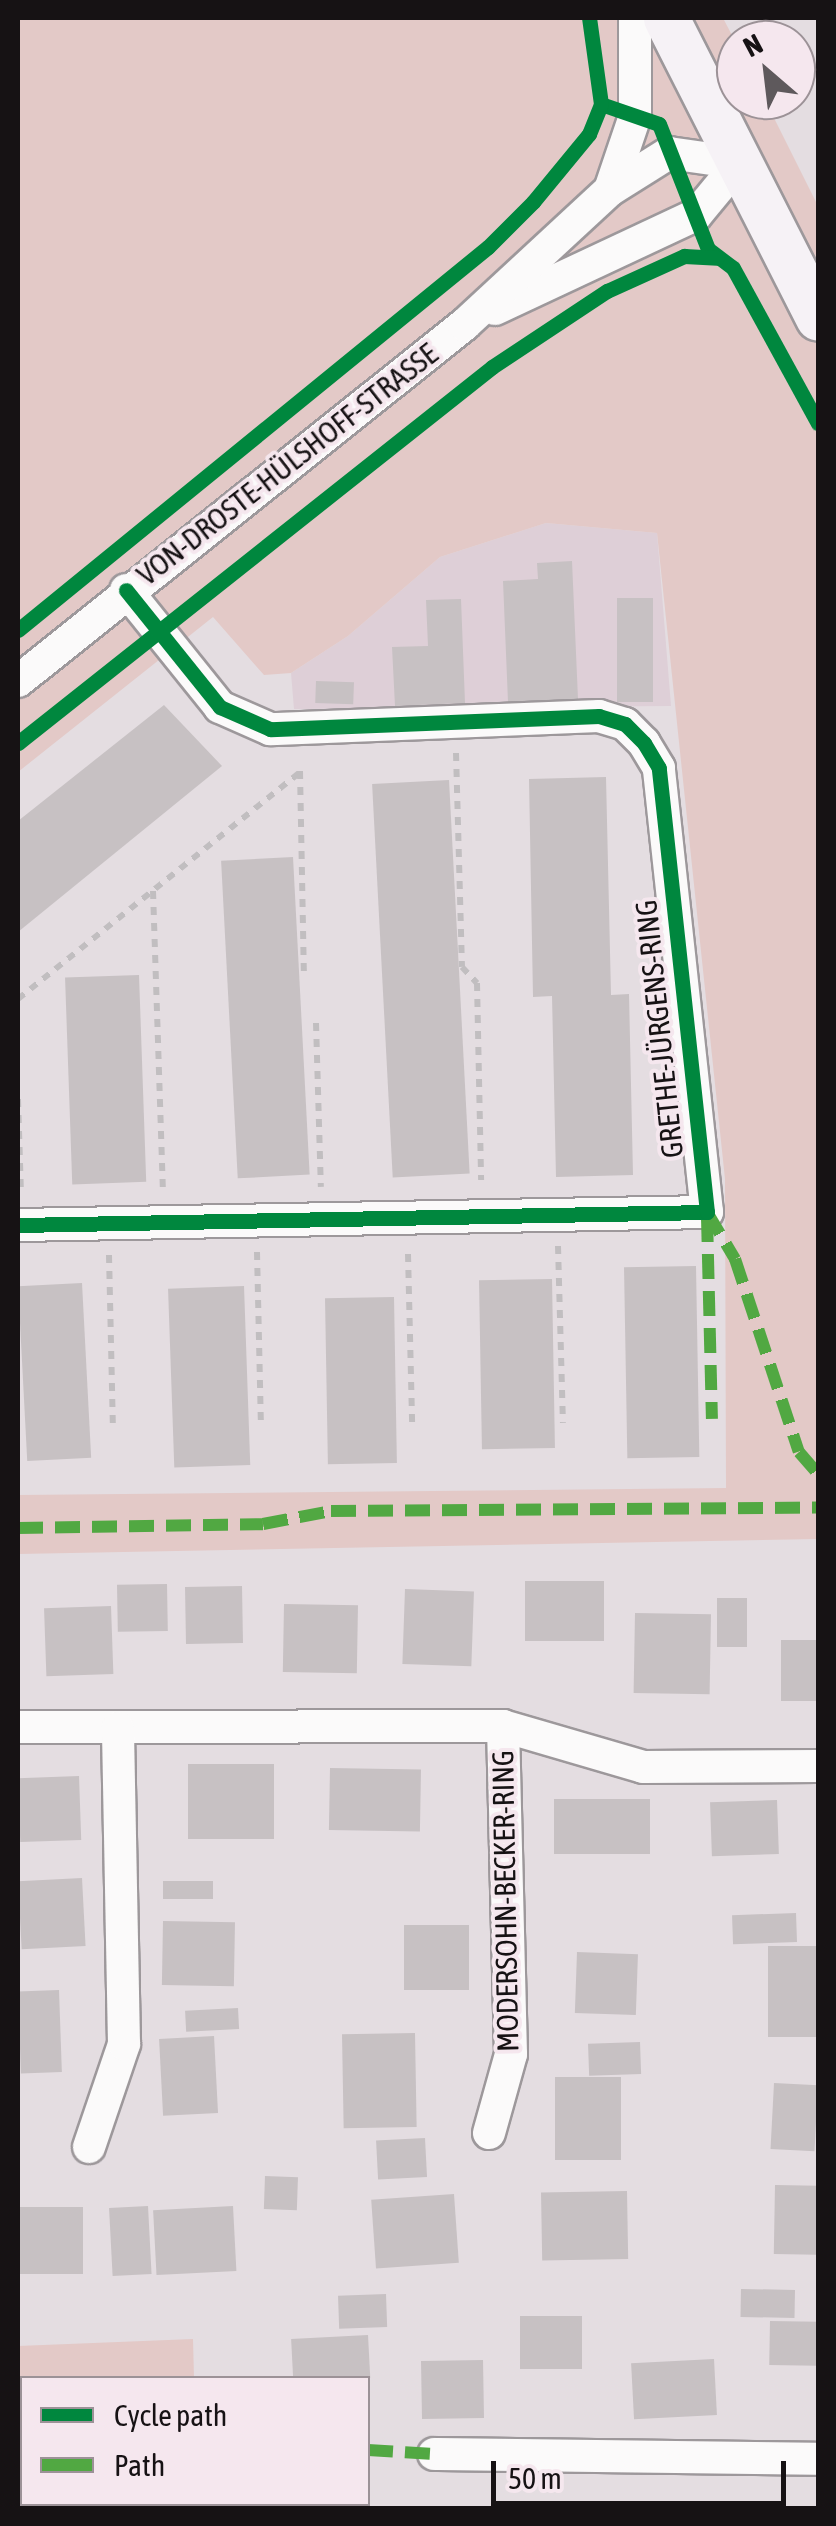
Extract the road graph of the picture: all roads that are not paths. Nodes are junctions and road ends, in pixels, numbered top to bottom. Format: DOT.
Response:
graph roads {
  1 [pos="634,18"];
  2 [pos="666,18"];
  3 [pos="739,162"];
  4 [pos="610,190"];
  5 [pos="818,318"];
  6 [pos="464,325"];
  7 [pos="126,590"];
  8 [pos="18,681"];
  9 [pos="20,1225"];
  10 [pos="504,1726"];
  11 [pos="18,1728"];
  12 [pos="118,1728"];
  13 [pos="818,1766"];
  14 [pos="488,2133"];
  15 [pos="89,2147"];
  16 [pos="434,2454"];
  17 [pos="818,2459"];
  1 -- 4 [label="street, VON-DROSTE-HÜLSHOFF-STRASSE"];
  2 -- 3 [label="main road"];
  3 -- 4 [label="street, VON-DROSTE-HÜLSHOFF-STRASSE"];
  3 -- 5 [label="main road"];
  3 -- 6 [label="street, VON-DROSTE-HÜLSHOFF-STRASSE"];
  4 -- 6 [label="street, VON-DROSTE-HÜLSHOFF-STRASSE"];
  6 -- 7 [label="street, VON-DROSTE-HÜLSHOFF-STRASSE"];
  7 -- 8 [label="street, VON-DROSTE-HÜLSHOFF-STRASSE"];
  7 -- 9 [label="street, GRETHE-JÜRGENS-RING"];
  10 -- 12 [label="street, MODERSOHN-BECKER-RING"];
  10 -- 13 [label="street, MODERSOHN-BECKER-RING"];
  10 -- 14 [label="street, MODERSOHN-BECKER-RING"];
  11 -- 12 [label="street, MODERSOHN-BECKER-RING"];
  12 -- 15 [label="street"];
  16 -- 17 [label="street"];
}
